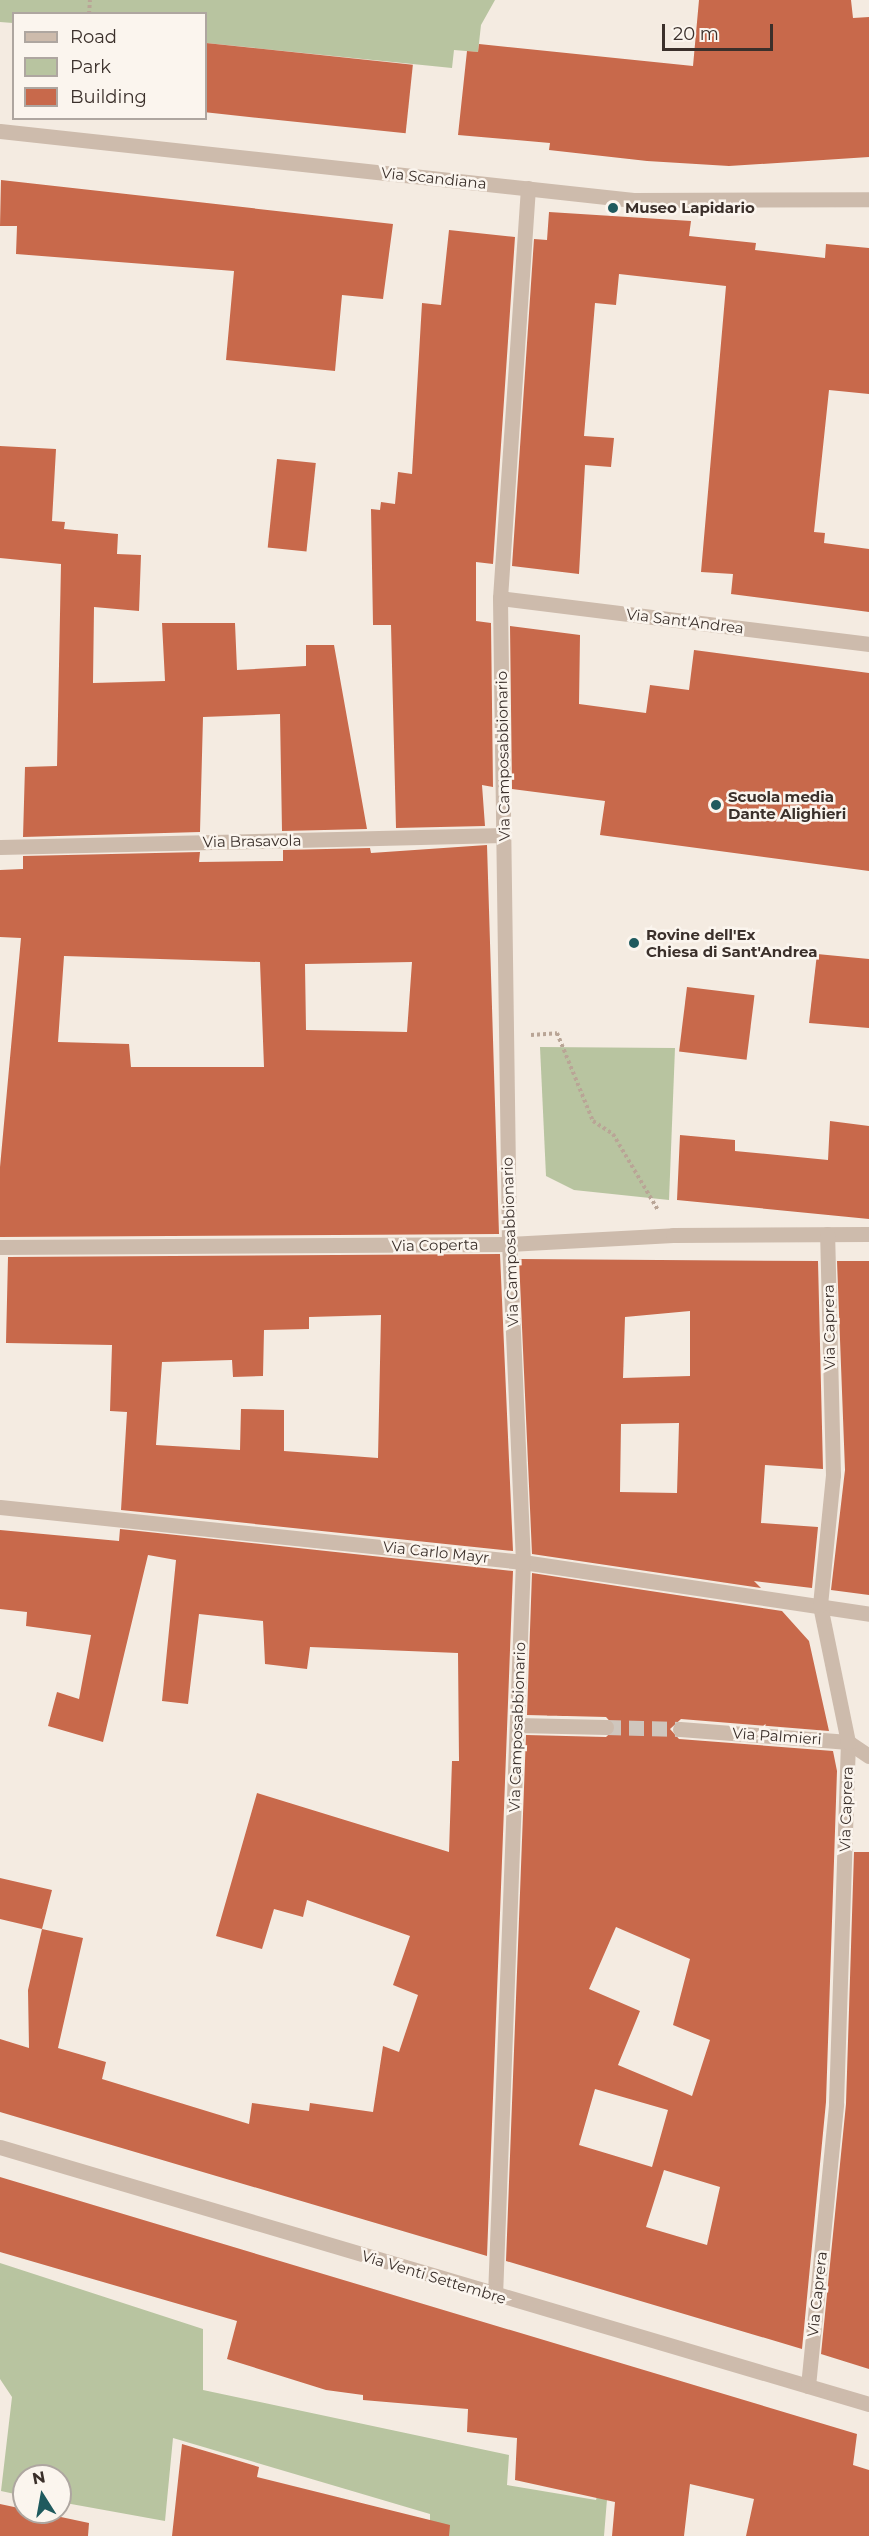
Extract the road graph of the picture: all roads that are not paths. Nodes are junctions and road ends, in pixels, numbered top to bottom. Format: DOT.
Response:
graph roads {
  1 [pos="0,131"];
  2 [pos="528,188"];
  3 [pos="869,199"];
  4 [pos="500,598"];
  5 [pos="869,644"];
  6 [pos="504,835"];
  7 [pos="0,847"];
  8 [pos="827,1234"];
  9 [pos="869,1234"];
  10 [pos="509,1244"];
  11 [pos="0,1247"];
  12 [pos="0,1507"];
  13 [pos="524,1562"];
  14 [pos="820,1605"];
  15 [pos="869,1614"];
  16 [pos="517,1725"];
  17 [pos="606,1727"];
  18 [pos="680,1730"];
  19 [pos="848,1742"];
  20 [pos="869,1756"];
  21 [pos="0,2147"];
  22 [pos="495,2296"];
  23 [pos="808,2386"];
  24 [pos="869,2404"];
  1 -- 2 [label="street, Via Scandiana"];
  2 -- 3 [label="street, Via Scandiana"];
  2 -- 4 [label="street, Via Camposabbionario"];
  4 -- 5 [label="street, Via Sant'Andrea"];
  4 -- 6 [label="street, Via Camposabbionario"];
  6 -- 7 [label="street, Via Brasavola"];
  6 -- 10 [label="street, Via Camposabbionario"];
  8 -- 9 [label="street, Via Coperta"];
  8 -- 10 [label="street, Via Coperta"];
  8 -- 14 [label="street, Via Caprera"];
  10 -- 11 [label="street, Via Coperta"];
  10 -- 13 [label="street, Via Camposabbionario"];
  12 -- 13 [label="street, Via Carlo Mayr"];
  13 -- 14 [label="street, Via Carlo Mayr"];
  13 -- 16 [label="street, Via Camposabbionario"];
  14 -- 15 [label="street, Via Carlo Mayr"];
  14 -- 19 [label="street, Via Caprera"];
  16 -- 17 [label="street"];
  16 -- 22 [label="street, Via Camposabbionario"];
  18 -- 19 [label="street, Via Palmieri"];
  19 -- 20 [label="street, Via Palmieri"];
  19 -- 23 [label="street, Via Caprera"];
  21 -- 22 [label="street, Via Venti Settembre"];
  22 -- 23 [label="street, Via Venti Settembre"];
  23 -- 24 [label="street, Via Venti Settembre"];
}
